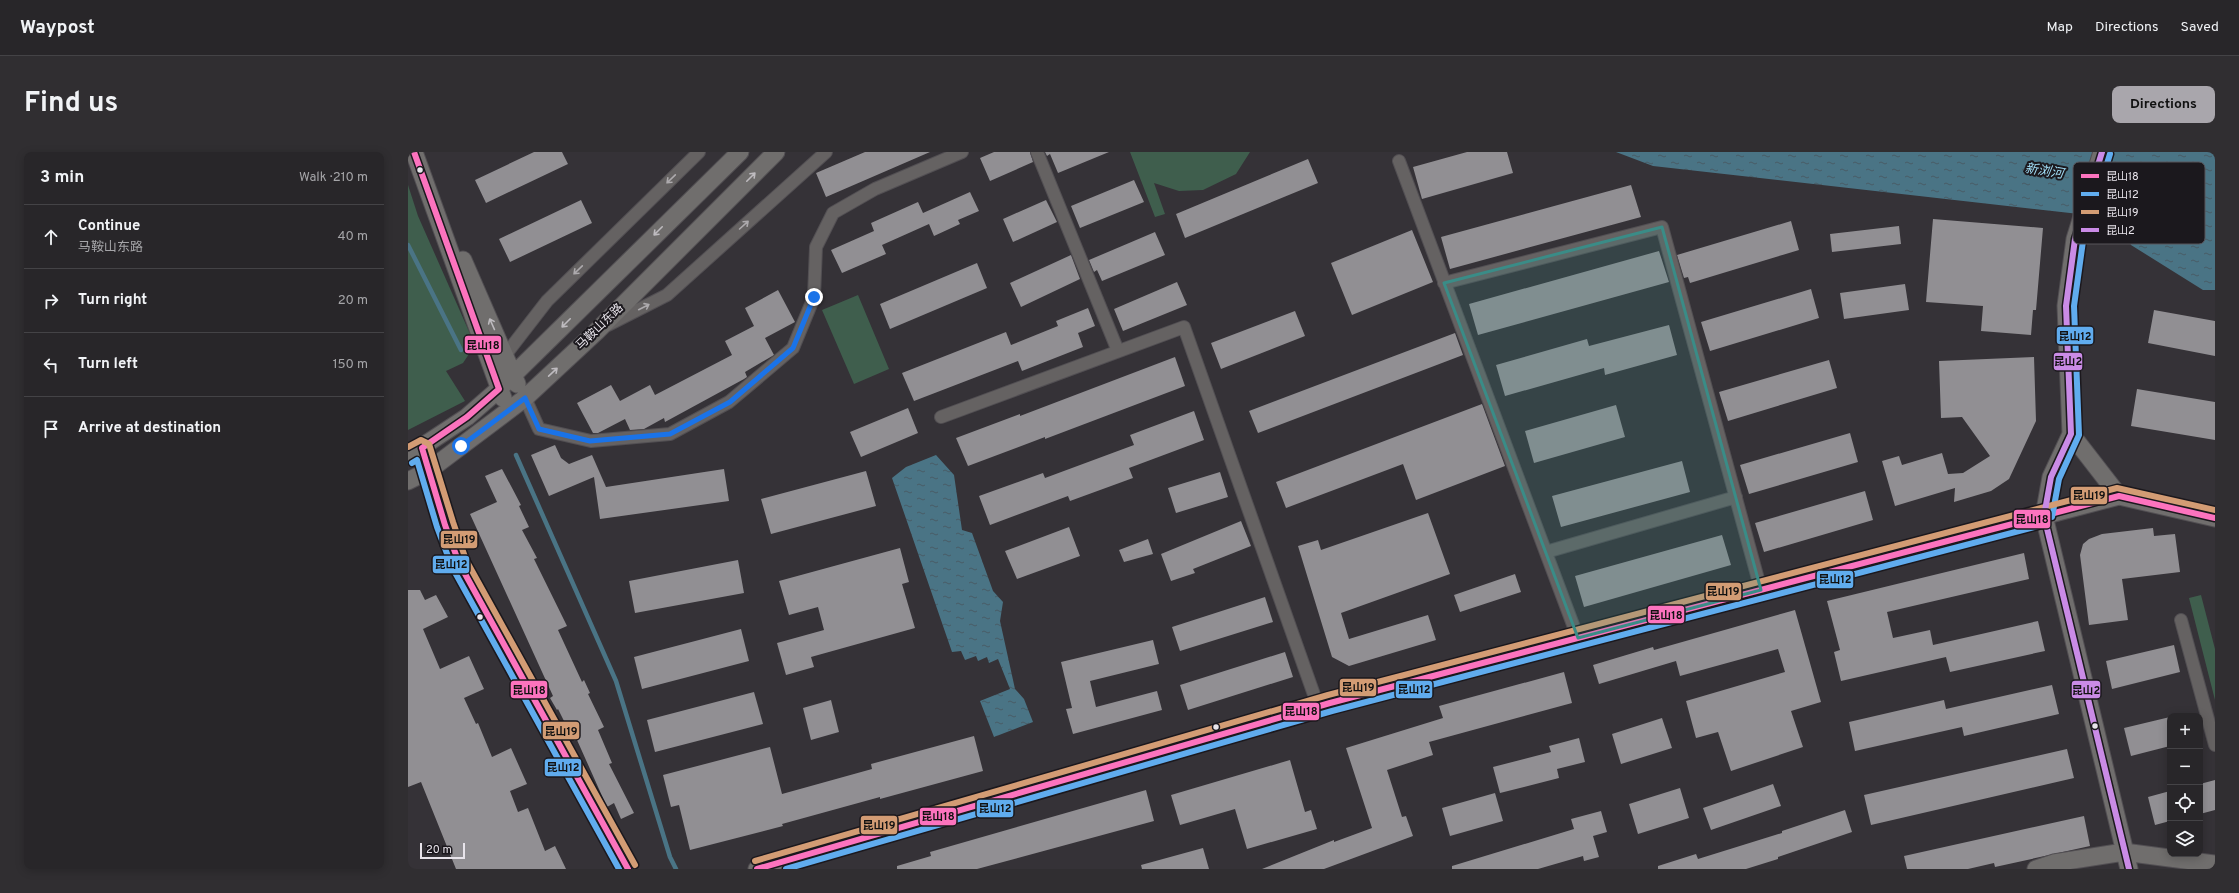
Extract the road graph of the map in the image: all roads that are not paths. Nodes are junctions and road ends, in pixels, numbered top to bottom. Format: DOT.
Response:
graph roads {
  1 [pos="414,152"];
  2 [pos="423,152"];
  3 [pos="699,152"];
  4 [pos="740,152"];
  5 [pos="776,152"];
  6 [pos="826,152"];
  7 [pos="962,152"];
  8 [pos="1036,152"];
  9 [pos="2102,152"];
  10 [pos="1398,161"];
  11 [pos="2099,162"];
  12 [pos="2074,244"];
  13 [pos="1444,283"];
  14 [pos="597,331"];
  15 [pos="1118,351"];
  16 [pos="506,354"];
  17 [pos="513,376"];
  18 [pos="498,389"];
  19 [pos="525,398"];
  20 [pos="508,410"];
  21 [pos="941,417"];
  22 [pos="2071,434"];
  23 [pos="415,452"];
  24 [pos="428,471"];
  25 [pos="408,481"];
  26 [pos="2119,496"];
  27 [pos="1736,497"];
  28 [pos="2044,516"];
  29 [pos="2215,518"];
  30 [pos="1546,552"];
  31 [pos="1761,590"];
  32 [pos="2181,620"];
  33 [pos="1578,638"];
  34 [pos="1318,706"];
  35 [pos="2215,745"];
  36 [pos="2124,852"];
  37 [pos="2215,864"];
  38 [pos="628,869"];
  39 [pos="757,869"];
  40 [pos="2036,869"];
  41 [pos="2129,869"];
  1 -- 18 [label="street"];
  16 -- 2 [label="street, one-way"];
  3 -- 16 [label="street, one-way"];
  4 -- 17 [label="street, one-way"];
  14 -- 5 [label="street, 马鞍山东路, one-way"];
  14 -- 6 [label="street, one-way"];
  7 -- 19 [label="street"];
  8 -- 15 [label="street"];
  9 -- 11 [label="street"];
  10 -- 13 [label="street"];
  12 -- 22 [label="street"];
  13 -- 27 [label="street"];
  13 -- 30 [label="street"];
  19 -- 14 [label="street, 马鞍山东路, one-way"];
  15 -- 21 [label="street"];
  15 -- 34 [label="street"];
  16 -- 17 [label="street"];
  17 -- 18 [label="street"];
  17 -- 19 [label="street"];
  18 -- 20 [label="street"];
  18 -- 23 [label="street"];
  19 -- 20 [label="street, 马鞍山东路"];
  20 -- 24 [label="street, 马鞍山东路"];
  22 -- 26 [label="street"];
  22 -- 28 [label="street"];
  23 -- 24 [label="street"];
  24 -- 25 [label="street, 马鞍山东路"];
  24 -- 38 [label="street"];
  26 -- 28 [label="street"];
  26 -- 29 [label="street"];
  27 -- 30 [label="street"];
  27 -- 31 [label="street"];
  28 -- 31 [label="street"];
  28 -- 36 [label="street"];
  30 -- 33 [label="street"];
  31 -- 33 [label="street"];
  32 -- 35 [label="street"];
  33 -- 34 [label="street"];
  34 -- 39 [label="street"];
  36 -- 37 [label="street"];
  36 -- 40 [label="street"];
  36 -- 41 [label="street"];
}
